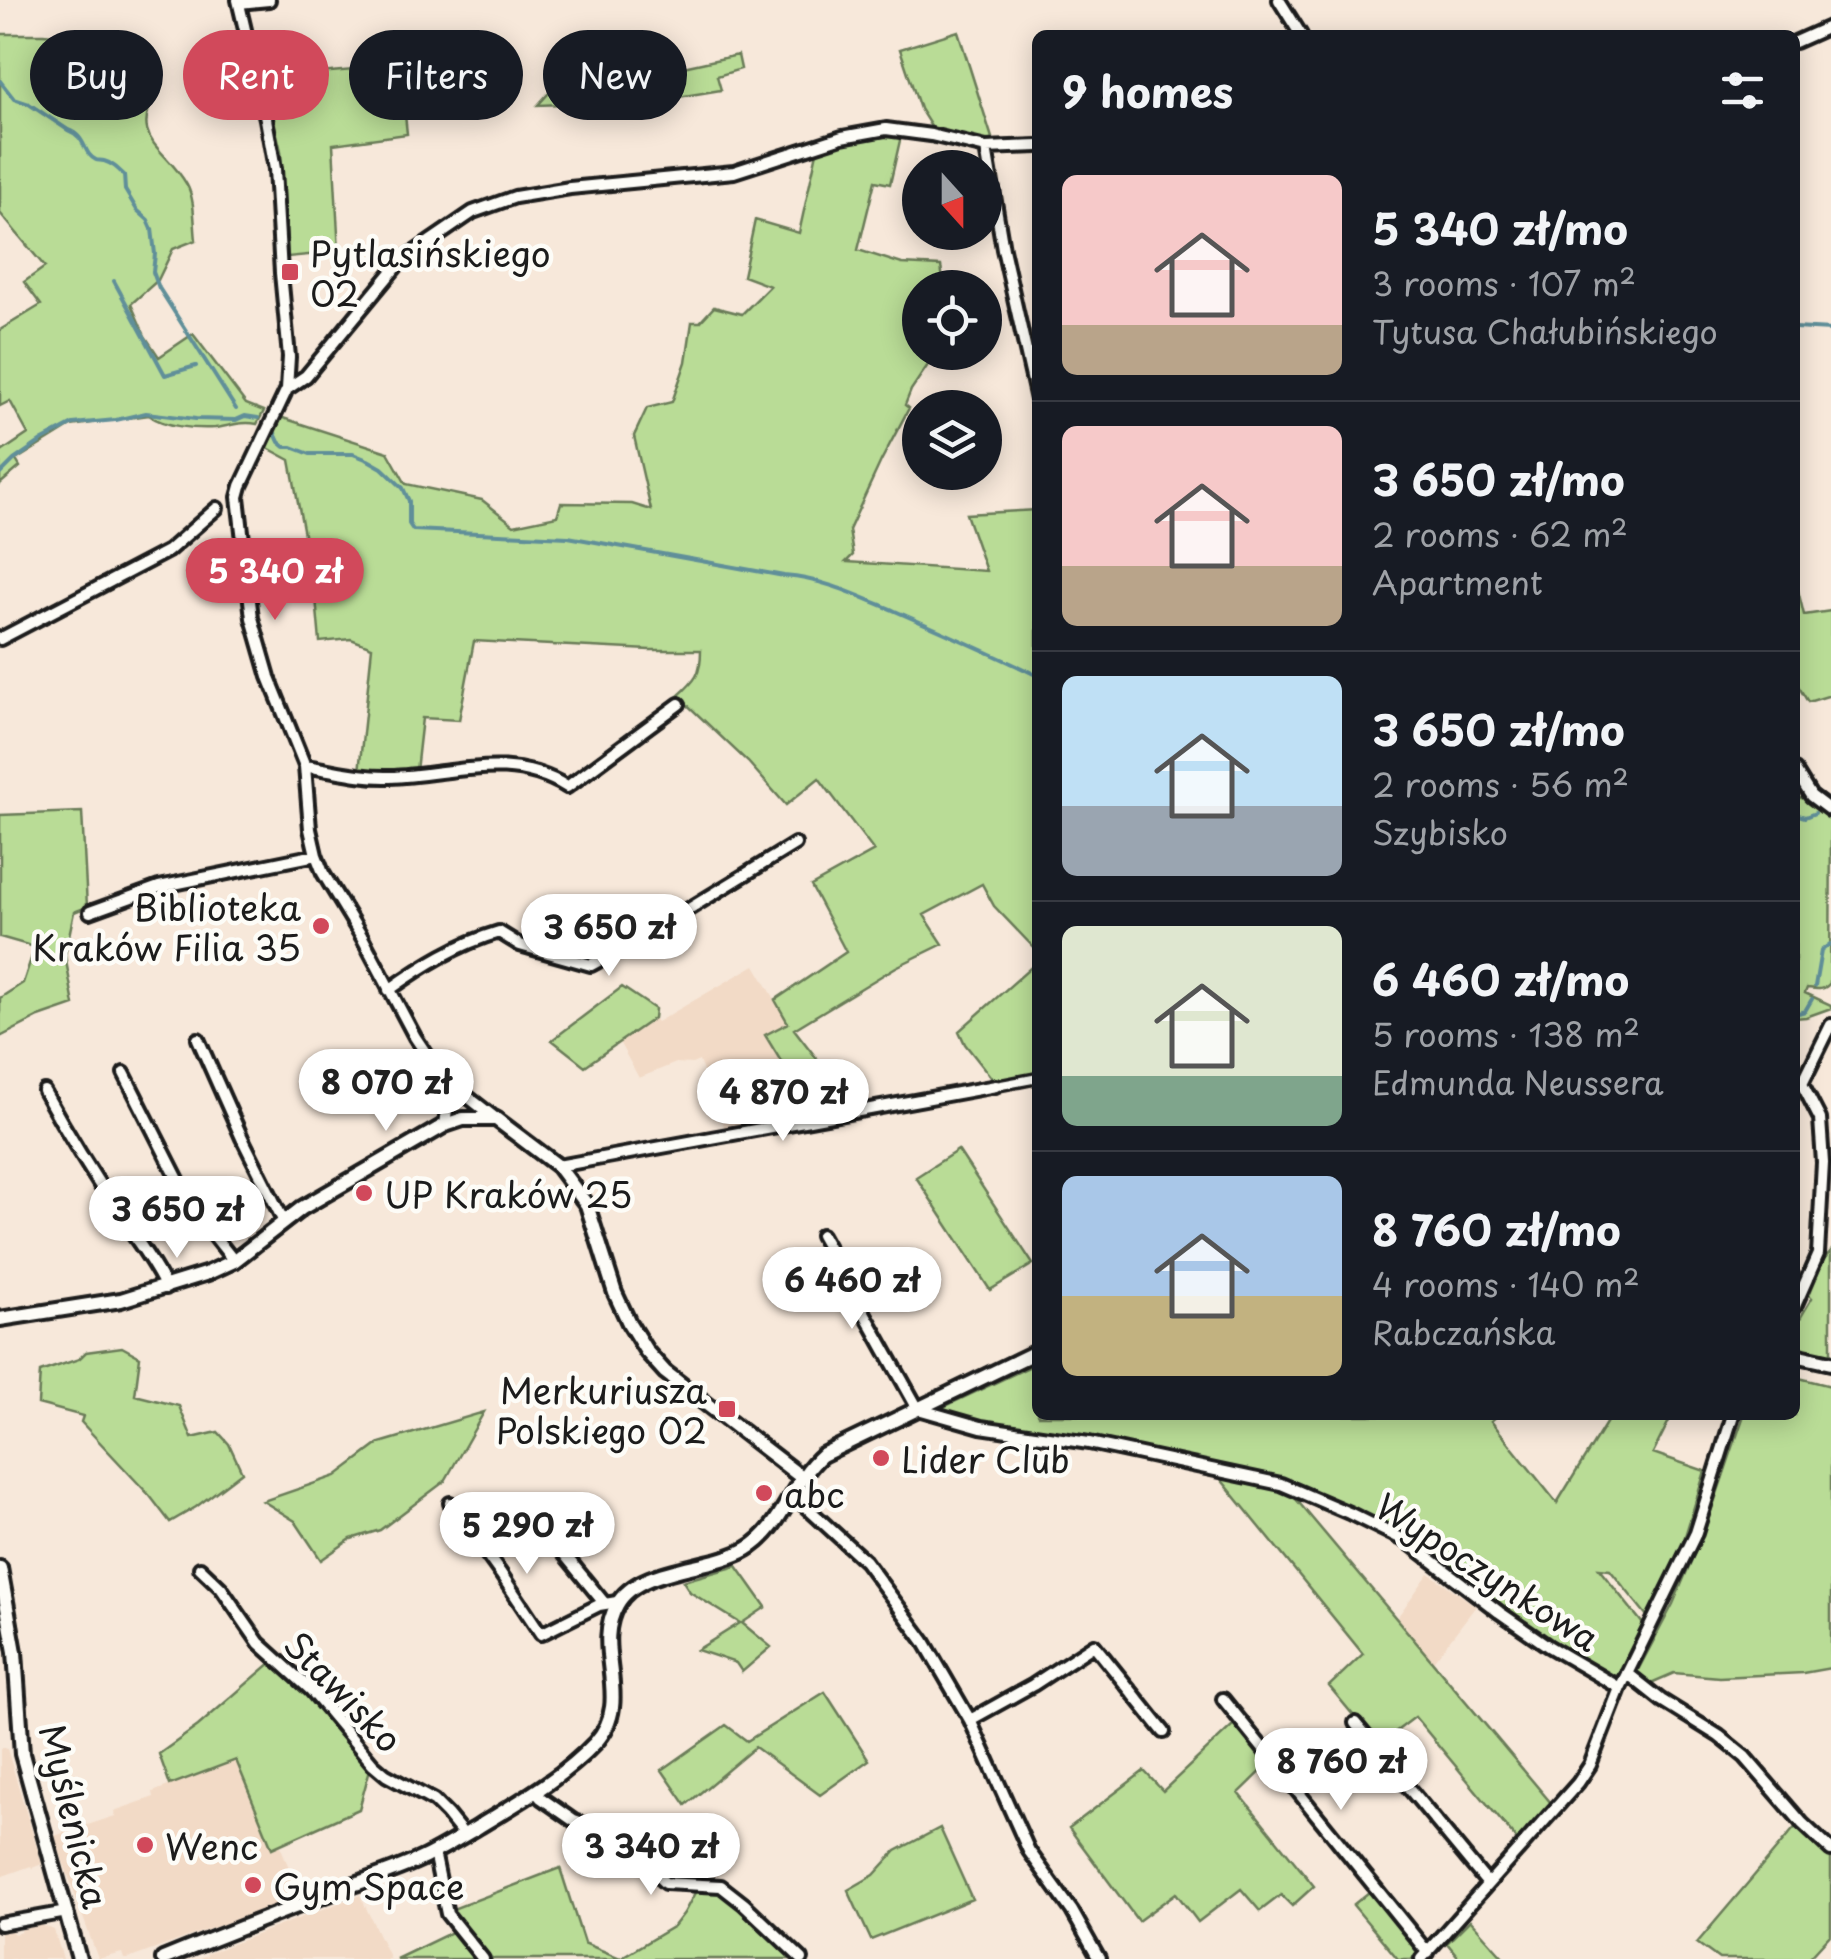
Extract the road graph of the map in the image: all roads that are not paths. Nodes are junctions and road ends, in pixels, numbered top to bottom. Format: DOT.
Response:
graph roads {
  1 [pos="269,0"];
  2 [pos="1279,0"];
  3 [pos="238,2"];
  4 [pos="1831,26"];
  5 [pos="1298,30"];
  6 [pos="1800,40"];
  7 [pos="1032,146"];
  8 [pos="986,148"];
  9 [pos="1032,377"];
  10 [pos="287,389"];
  11 [pos="217,508"];
  12 [pos="0,638"];
  13 [pos="679,704"];
  14 [pos="305,766"];
  15 [pos="1800,778"];
  16 [pos="1831,811"];
  17 [pos="795,844"];
  18 [pos="316,855"];
  19 [pos="90,912"];
  20 [pos="390,990"];
  21 [pos="1831,1025"];
  22 [pos="198,1039"];
  23 [pos="124,1074"];
  24 [pos="440,1076"];
  25 [pos="1032,1079"];
  26 [pos="1800,1080"];
  27 [pos="996,1086"];
  28 [pos="1800,1087"];
  29 [pos="44,1090"];
  30 [pos="496,1119"];
  31 [pos="445,1125"];
  32 [pos="558,1166"];
  33 [pos="284,1222"];
  34 [pos="820,1235"];
  35 [pos="234,1260"];
  36 [pos="166,1288"];
  37 [pos="1800,1295"];
  38 [pos="0,1319"];
  39 [pos="1032,1354"];
  40 [pos="1800,1356"];
  41 [pos="1831,1363"];
  42 [pos="918,1408"];
  43 [pos="1731,1420"];
  44 [pos="801,1477"];
  45 [pos="792,1494"];
  46 [pos="450,1503"];
  47 [pos="538,1522"];
  48 [pos="0,1568"];
  49 [pos="200,1568"];
  50 [pos="611,1604"];
  51 [pos="1627,1674"];
  52 [pos="1620,1688"];
  53 [pos="1223,1699"];
  54 [pos="970,1720"];
  55 [pos="1355,1723"];
  56 [pos="1164,1732"];
  57 [pos="535,1791"];
  58 [pos="464,1835"];
  59 [pos="1831,1850"];
  60 [pos="434,1852"];
  61 [pos="1488,1884"];
  62 [pos="67,1912"];
  63 [pos="0,1924"];
  64 [pos="1425,1956"];
  65 [pos="79,1959"];
  66 [pos="163,1959"];
  67 [pos="483,1959"];
  68 [pos="802,1959"];
  69 [pos="1099,1959"];
  1 -- 3 [label="street"];
  2 -- 5 [label="street"];
  3 -- 10 [label="street"];
  4 -- 6 [label="street"];
  7 -- 8 [label="street"];
  8 -- 9 [label="street"];
  8 -- 10 [label="street"];
  10 -- 14 [label="street"];
  11 -- 12 [label="street"];
  13 -- 14 [label="street"];
  14 -- 18 [label="street"];
  15 -- 16 [label="street"];
  17 -- 20 [label="street"];
  18 -- 19 [label="street"];
  18 -- 20 [label="street"];
  20 -- 24 [label="street"];
  21 -- 26 [label="street"];
  22 -- 33 [label="street"];
  23 -- 35 [label="street"];
  24 -- 30 [label="street"];
  24 -- 31 [label="street"];
  25 -- 27 [label="street"];
  27 -- 32 [label="street"];
  28 -- 37 [label="street"];
  29 -- 36 [label="street"];
  30 -- 31 [label="street"];
  30 -- 32 [label="street"];
  31 -- 33 [label="street"];
  32 -- 44 [label="street"];
  33 -- 35 [label="street"];
  34 -- 42 [label="street"];
  35 -- 36 [label="street"];
  36 -- 38 [label="street"];
  39 -- 42 [label="street"];
  40 -- 41 [label="street"];
  42 -- 44 [label="street"];
  42 -- 52 [label="street, Wypoczynkowa"];
  43 -- 51 [label="street"];
  44 -- 45 [label="street"];
  45 -- 50 [label="street"];
  45 -- 54 [label="street"];
  46 -- 50 [label="street"];
  47 -- 50 [label="street"];
  48 -- 62 [label="street, Myślenicka"];
  49 -- 58 [label="street, Stawisko"];
  50 -- 57 [label="street"];
  51 -- 52 [label="street"];
  51 -- 59 [label="street, Wypoczynkowa"];
  52 -- 61 [label="street"];
  53 -- 64 [label="street"];
  54 -- 56 [label="street"];
  54 -- 69 [label="street"];
  55 -- 61 [label="street"];
  57 -- 58 [label="street"];
  57 -- 68 [label="street"];
  58 -- 60 [label="street"];
  60 -- 66 [label="street"];
  60 -- 67 [label="street"];
  61 -- 64 [label="street"];
  62 -- 63 [label="street"];
  62 -- 65 [label="street, Myślenicka"];
}
